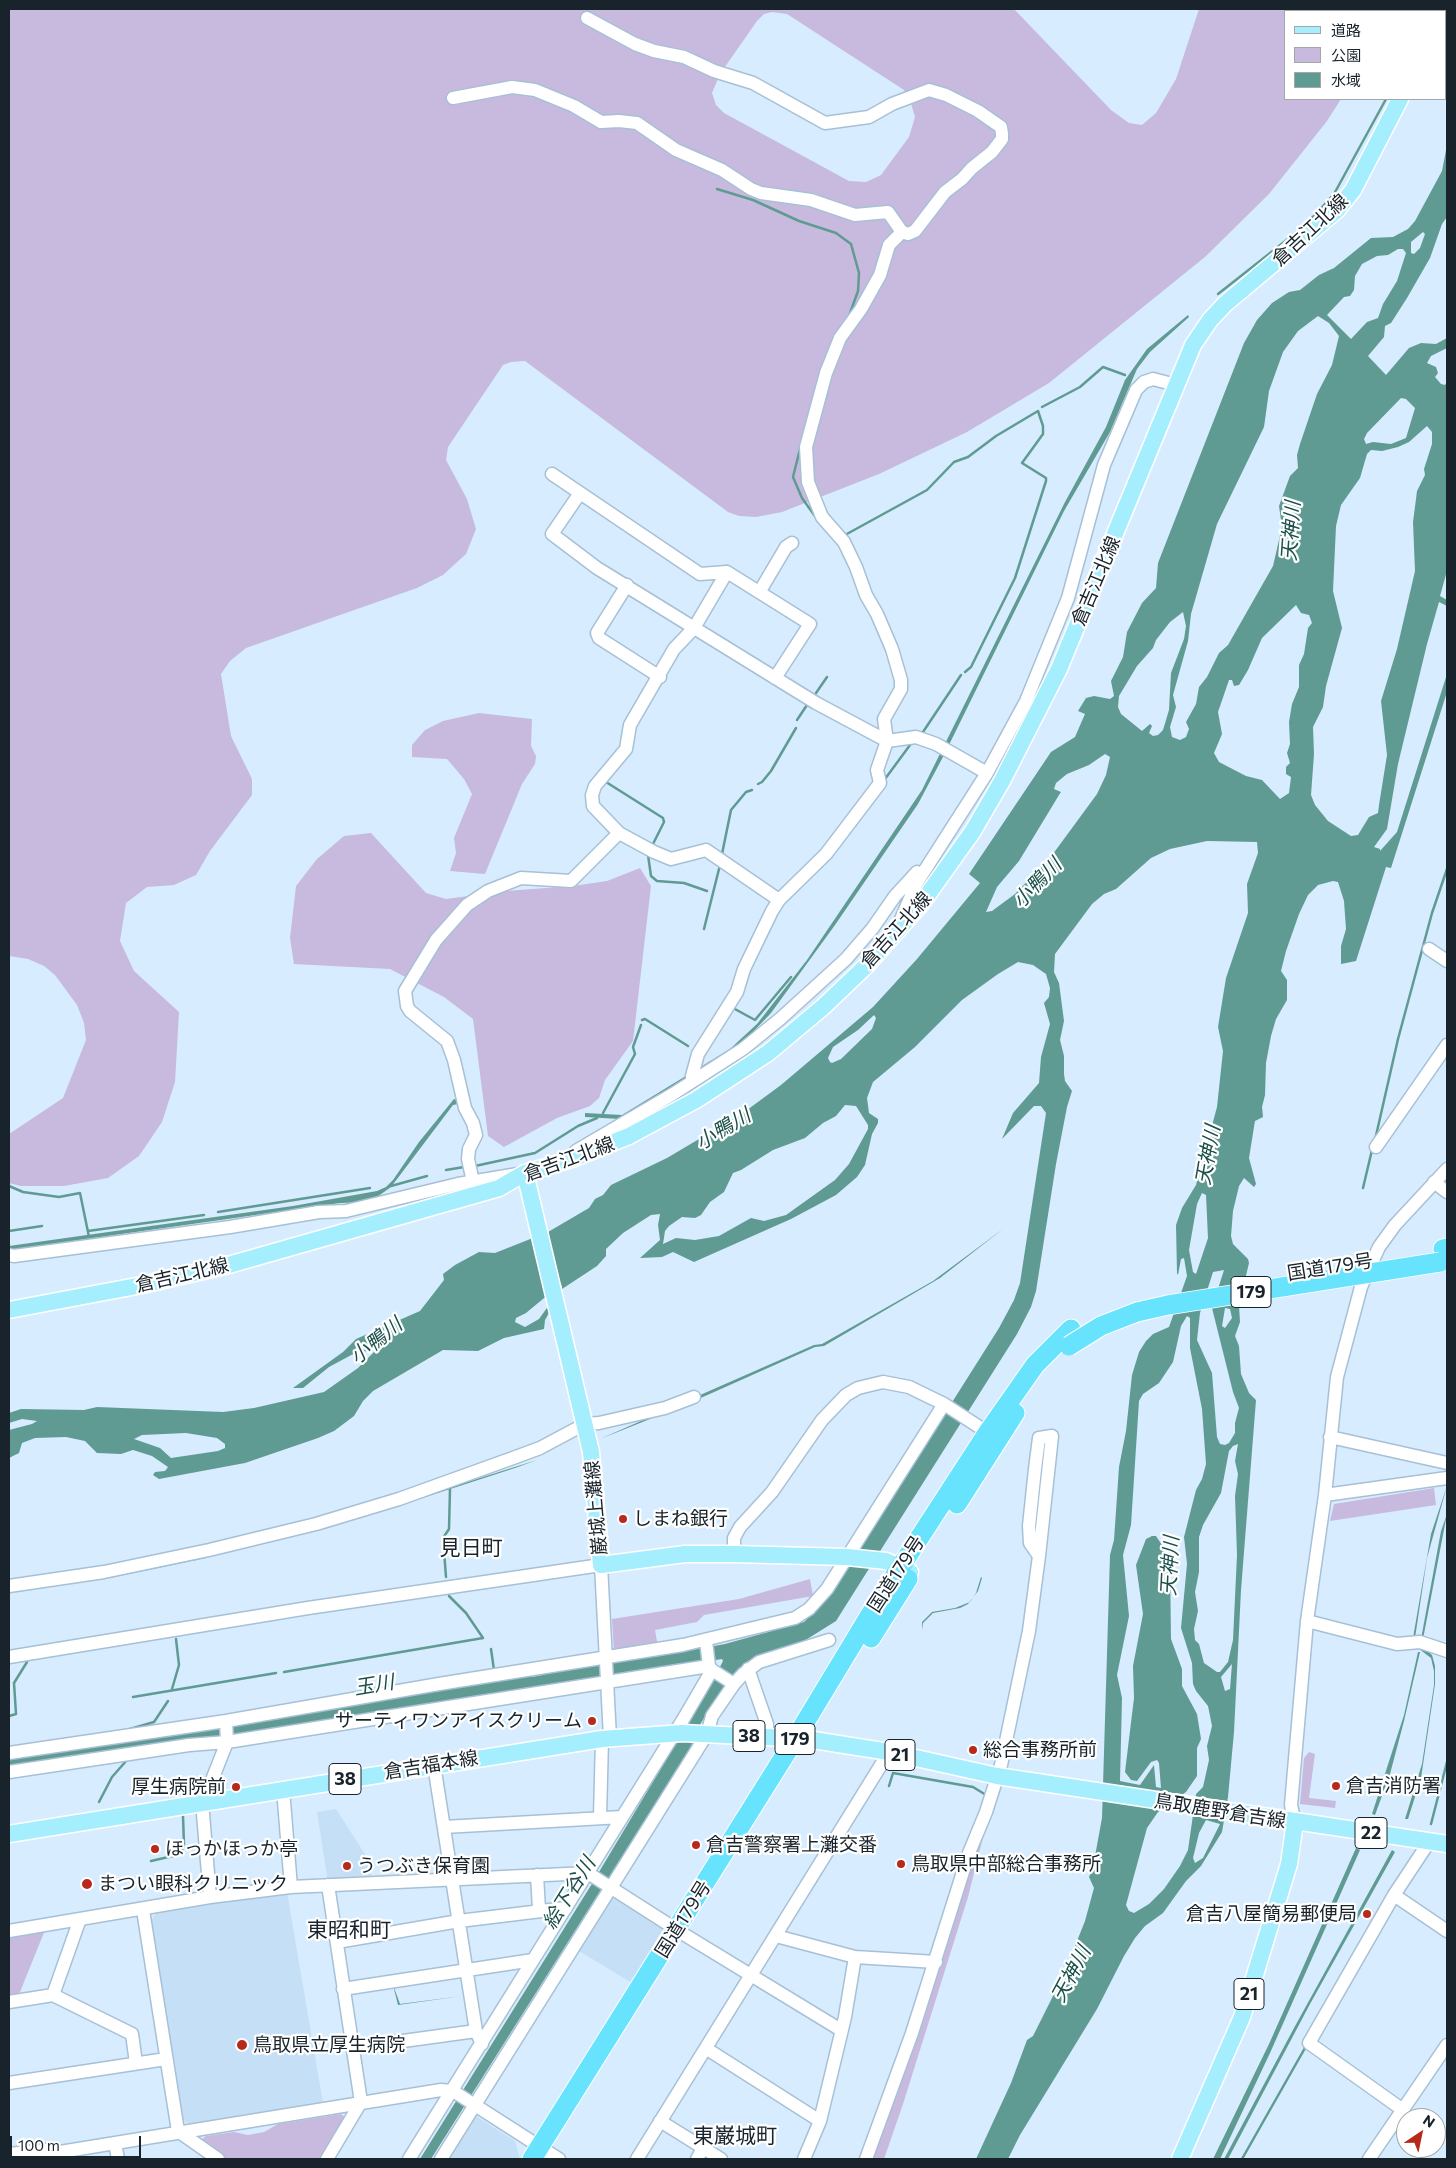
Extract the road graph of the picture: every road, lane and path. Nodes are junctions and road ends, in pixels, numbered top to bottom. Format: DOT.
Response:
graph roads {
  1 [pos="587,18"];
  2 [pos="453,98"];
  3 [pos="1399,100"];
  4 [pos="902,232"];
  5 [pos="1176,385"];
  6 [pos="552,474"];
  7 [pos="580,493"];
  8 [pos="792,543"];
  9 [pos="727,572"];
  10 [pos="627,585"];
  11 [pos="760,591"];
  12 [pos="694,628"];
  13 [pos="660,677"];
  14 [pos="775,678"];
  15 [pos="887,741"];
  16 [pos="987,773"];
  17 [pos="619,833"];
  18 [pos="930,863"];
  19 [pos="779,900"];
  20 [pos="896,933"];
  21 [pos="1447,1045"];
  22 [pos="693,1080"];
  23 [pos="1376,1147"];
  24 [pos="572,1159"];
  25 [pos="1447,1169"];
  26 [pos="527,1180"];
  27 [pos="473,1182"];
  28 [pos="1434,1182"];
  29 [pos="1447,1192"];
  30 [pos="1447,1248"];
  31 [pos="9,1255"];
  32 [pos="1447,1261"];
  33 [pos="9,1310"];
  34 [pos="1070,1338"];
  35 [pos="694,1397"];
  36 [pos="945,1405"];
  37 [pos="584,1420"];
  38 [pos="987,1432"];
  39 [pos="1330,1437"];
  40 [pos="1447,1463"];
  41 [pos="1446,1478"];
  42 [pos="1325,1495"];
  43 [pos="734,1554"];
  44 [pos="1039,1556"];
  45 [pos="849,1557"];
  46 [pos="601,1566"];
  47 [pos="900,1567"];
  48 [pos="9,1586"];
  49 [pos="1307,1621"];
  50 [pos="829,1640"];
  51 [pos="706,1641"];
  52 [pos="1447,1652"];
  53 [pos="9,1657"];
  54 [pos="606,1659"];
  55 [pos="710,1668"];
  56 [pos="748,1669"];
  57 [pos="608,1680"];
  58 [pos="734,1684"];
  59 [pos="226,1721"];
  60 [pos="678,1733"];
  61 [pos="705,1734"];
  62 [pos="767,1737"];
  63 [pos="606,1738"];
  64 [pos="801,1739"];
  65 [pos="227,1742"];
  66 [pos="889,1752"];
  67 [pos="9,1753"];
  68 [pos="434,1765"];
  69 [pos="9,1772"];
  70 [pos="1000,1777"];
  71 [pos="283,1789"];
  72 [pos="205,1802"];
  73 [pos="600,1817"];
  74 [pos="622,1817"];
  75 [pos="1295,1822"];
  76 [pos="444,1827"];
  77 [pos="9,1834"];
  78 [pos="1428,1842"];
  79 [pos="1447,1844"];
  80 [pos="591,1874"];
  81 [pos="537,1876"];
  82 [pos="452,1880"];
  83 [pos="328,1885"];
  84 [pos="609,1886"];
  85 [pos="290,1887"];
  86 [pos="1394,1894"];
  87 [pos="210,1898"];
  88 [pos="566,1908"];
  89 [pos="143,1910"];
  90 [pos="540,1910"];
  91 [pos="80,1918"];
  92 [pos="459,1921"];
  93 [pos="9,1931"];
  94 [pos="1447,1931"];
  95 [pos="681,1932"];
  96 [pos="776,1936"];
  97 [pos="337,1942"];
  98 [pos="855,1957"];
  99 [pos="533,1960"];
  100 [pos="936,1962"];
  101 [pos="468,1970"];
  102 [pos="752,1976"];
  103 [pos="343,1989"];
  104 [pos="53,1995"];
  105 [pos="9,2002"];
  106 [pos="841,2030"];
  107 [pos="476,2031"];
  108 [pos="482,2044"];
  109 [pos="1447,2045"];
  110 [pos="352,2048"];
  111 [pos="708,2048"];
  112 [pos="166,2059"];
  113 [pos="136,2063"];
  114 [pos="9,2082"];
  115 [pos="455,2093"];
  116 [pos="361,2102"];
  117 [pos="473,2104"];
  118 [pos="1400,2108"];
  119 [pos="1404,2108"];
  120 [pos="1396,2120"];
  121 [pos="660,2121"];
  122 [pos="820,2121"];
  123 [pos="178,2131"];
  124 [pos="114,2143"];
  125 [pos="9,2154"];
  126 [pos="700,2154"];
  127 [pos="56,2156"];
  128 [pos="545,2156"];
  129 [pos="118,2159"];
  130 [pos="218,2159"];
  131 [pos="327,2159"];
  132 [pos="409,2159"];
  133 [pos="441,2159"];
  134 [pos="637,2159"];
  135 [pos="721,2159"];
  136 [pos="804,2159"];
  137 [pos="866,2159"];
  138 [pos="1180,2159"];
  139 [pos="1369,2159"];
  1 -- 4 [label="street"];
  2 -- 4 [label="street"];
  3 -- 5 [label="main road, 倉吉江北線"];
  4 -- 15 [label="street"];
  5 -- 16 [label="street"];
  5 -- 20 [label="main road, 倉吉江北線"];
  6 -- 7 [label="street"];
  7 -- 9 [label="street"];
  7 -- 10 [label="street"];
  8 -- 11 [label="street"];
  9 -- 11 [label="street"];
  9 -- 12 [label="street"];
  10 -- 12 [label="street"];
  10 -- 13 [label="street"];
  11 -- 14 [label="street"];
  12 -- 13 [label="street"];
  12 -- 14 [label="street"];
  13 -- 17 [label="street"];
  14 -- 15 [label="street"];
  15 -- 16 [label="street"];
  15 -- 19 [label="street"];
  16 -- 18 [label="street"];
  17 -- 19 [label="street"];
  17 -- 27 [label="street"];
  18 -- 20 [label="street"];
  18 -- 22 [label="street"];
  19 -- 22 [label="street"];
  20 -- 24 [label="main road, 倉吉江北線"];
  21 -- 23 [label="street"];
  22 -- 24 [label="street"];
  24 -- 26 [label="main road, 倉吉江北線"];
  25 -- 28 [label="street"];
  26 -- 27 [label="street"];
  26 -- 33 [label="main road, 倉吉江北線"];
  26 -- 37 [label="main road, 巌城上灘線"];
  27 -- 31 [label="street"];
  28 -- 29 [label="street"];
  28 -- 39 [label="street"];
  30 -- 34 [label="highway, 国道179号 / 179"];
  32 -- 34 [label="highway, 国道179号 / 179, bridge"];
  34 -- 38 [label="highway, 国道179号 / 179"];
  35 -- 37 [label="street"];
  36 -- 38 [label="street"];
  36 -- 43 [label="street"];
  36 -- 45 [label="street"];
  37 -- 46 [label="main road, 巌城上灘線"];
  37 -- 48 [label="street"];
  38 -- 47 [label="highway, 国道179号 / 179"];
  39 -- 40 [label="street"];
  39 -- 42 [label="street"];
  41 -- 42 [label="street"];
  42 -- 49 [label="street"];
  43 -- 45 [label="main road, 巌城上灘線"];
  43 -- 46 [label="main road, 巌城上灘線"];
  44 -- 44 [label="street"];
  44 -- 70 [label="street"];
  45 -- 47 [label="main road, 巌城上灘線"];
  45 -- 51 [label="street"];
  46 -- 53 [label="street"];
  46 -- 54 [label="street"];
  47 -- 64 [label="highway, 国道179号 / 179"];
  49 -- 52 [label="street"];
  49 -- 75 [label="street"];
  50 -- 56 [label="street"];
  51 -- 54 [label="street"];
  51 -- 55 [label="street"];
  54 -- 57 [label="street"];
  54 -- 59 [label="street"];
  55 -- 57 [label="street"];
  55 -- 58 [label="street"];
  55 -- 60 [label="street"];
  56 -- 58 [label="street"];
  56 -- 62 [label="street"];
  57 -- 63 [label="street"];
  57 -- 65 [label="street"];
  58 -- 61 [label="street"];
  59 -- 65 [label="street"];
  59 -- 67 [label="street"];
  60 -- 61 [label="main road, 倉吉福本線 / 38"];
  60 -- 63 [label="main road, 倉吉福本線 / 38"];
  60 -- 74 [label="street"];
  61 -- 62 [label="main road, 倉吉福本線 / 38"];
  61 -- 84 [label="street"];
  62 -- 64 [label="main road, 倉吉福本線 / 38"];
  63 -- 68 [label="main road, 倉吉福本線 / 38"];
  63 -- 73 [label="street"];
  64 -- 66 [label="main road, 鳥取鹿野倉吉線 / 21"];
  64 -- 95 [label="highway, 国道179号 / 179"];
  65 -- 69 [label="street"];
  65 -- 72 [label="street"];
  66 -- 70 [label="main road, 鳥取鹿野倉吉線 / 21"];
  66 -- 96 [label="street"];
  68 -- 71 [label="main road, 倉吉福本線 / 38"];
  68 -- 76 [label="street"];
  70 -- 75 [label="main road, 鳥取鹿野倉吉線 / 21"];
  70 -- 100 [label="street"];
  71 -- 72 [label="main road, 倉吉福本線 / 38"];
  71 -- 85 [label="street"];
  72 -- 77 [label="main road, 倉吉福本線 / 38"];
  72 -- 87 [label="street"];
  73 -- 74 [label="street"];
  73 -- 76 [label="street"];
  74 -- 80 [label="street"];
  75 -- 78 [label="main road, 22"];
  75 -- 138 [label="main road, 鳥取鹿野倉吉線 / 21"];
  76 -- 82 [label="street"];
  78 -- 79 [label="main road, 22"];
  78 -- 86 [label="street"];
  80 -- 81 [label="street"];
  80 -- 84 [label="street"];
  80 -- 88 [label="street"];
  81 -- 82 [label="street"];
  81 -- 90 [label="street"];
  82 -- 83 [label="street"];
  82 -- 92 [label="street"];
  83 -- 85 [label="street"];
  83 -- 97 [label="street"];
  84 -- 95 [label="street"];
  84 -- 117 [label="street"];
  85 -- 87 [label="street"];
  86 -- 94 [label="street"];
  86 -- 118 [label="street"];
  87 -- 89 [label="street"];
  88 -- 90 [label="street"];
  88 -- 99 [label="street"];
  89 -- 91 [label="street"];
  89 -- 112 [label="street"];
  90 -- 92 [label="street"];
  91 -- 93 [label="street"];
  91 -- 104 [label="street"];
  92 -- 97 [label="street"];
  92 -- 101 [label="street"];
  95 -- 102 [label="street"];
  95 -- 128 [label="highway, 国道179号 / 179"];
  96 -- 98 [label="street"];
  96 -- 102 [label="street"];
  97 -- 103 [label="street"];
  98 -- 100 [label="street"];
  98 -- 106 [label="street"];
  99 -- 101 [label="street"];
  99 -- 108 [label="street"];
  100 -- 137 [label="street"];
  101 -- 103 [label="street"];
  101 -- 107 [label="street"];
  102 -- 106 [label="street"];
  102 -- 111 [label="street"];
  103 -- 110 [label="street"];
  104 -- 105 [label="street"];
  104 -- 113 [label="street"];
  106 -- 122 [label="street"];
  107 -- 108 [label="street"];
  107 -- 110 [label="street"];
  108 -- 115 [label="street"];
  109 -- 119 [label="street"];
  110 -- 116 [label="street"];
  111 -- 121 [label="street"];
  111 -- 122 [label="street"];
  112 -- 113 [label="street"];
  112 -- 123 [label="street"];
  113 -- 114 [label="street"];
  115 -- 116 [label="street"];
  115 -- 117 [label="street"];
  115 -- 132 [label="street"];
  116 -- 123 [label="street"];
  116 -- 131 [label="street"];
  117 -- 128 [label="street"];
  117 -- 133 [label="street"];
  120 -- 139 [label="street"];
  121 -- 126 [label="street"];
  121 -- 134 [label="street"];
  122 -- 136 [label="street"];
  123 -- 124 [label="street"];
  123 -- 130 [label="street"];
  124 -- 127 [label="street"];
  124 -- 129 [label="street"];
  125 -- 127 [label="street"];
  126 -- 135 [label="street"];
}
